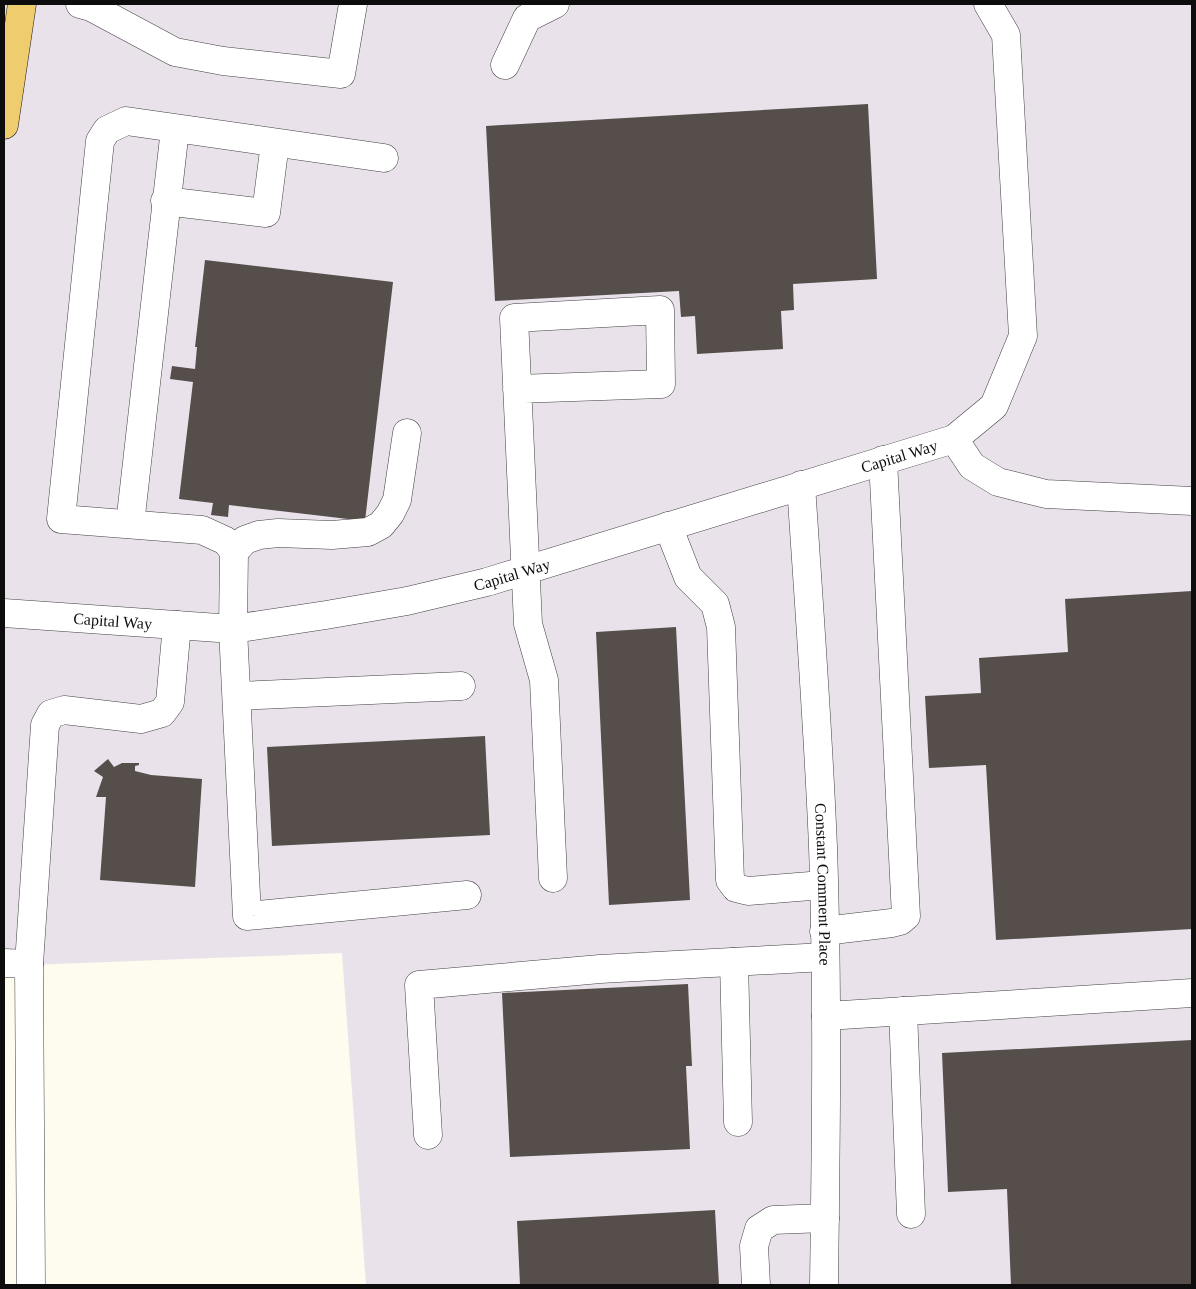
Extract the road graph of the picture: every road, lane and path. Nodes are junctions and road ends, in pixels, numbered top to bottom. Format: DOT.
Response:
graph roads {
  1 [pos="22,4"];
  2 [pos="80,4"];
  3 [pos="353,4"];
  4 [pos="555,4"];
  5 [pos="988,4"];
  6 [pos="128,15"];
  7 [pos="506,65"];
  8 [pos="4,125"];
  9 [pos="174,129"];
  10 [pos="276,143"];
  11 [pos="384,158"];
  12 [pos="165,201"];
  13 [pos="517,390"];
  14 [pos="407,433"];
  15 [pos="954,439"];
  16 [pos="883,460"];
  17 [pos="801,485"];
  18 [pos="1192,501"];
  19 [pos="130,524"];
  20 [pos="668,526"];
  21 [pos="234,552"];
  22 [pos="524,570"];
  23 [pos="4,613"];
  24 [pos="177,625"];
  25 [pos="233,628"];
  26 [pos="461,686"];
  27 [pos="237,696"];
  28 [pos="553,878"];
  29 [pos="823,885"];
  30 [pos="467,895"];
  31 [pos="824,944"];
  32 [pos="734,962"];
  33 [pos="16,963"];
  34 [pos="1192,993"];
  35 [pos="903,1011"];
  36 [pos="826,1016"];
  37 [pos="738,1122"];
  38 [pos="428,1135"];
  39 [pos="911,1214"];
  40 [pos="825,1218"];
  41 [pos="31,1285"];
  42 [pos="756,1285"];
  43 [pos="824,1285"];
  1 -- 8 [label="main road"];
  2 -- 6 [label="street"];
  3 -- 6 [label="street"];
  4 -- 7 [label="street"];
  5 -- 15 [label="street, Capital Way"];
  9 -- 10 [label="street"];
  9 -- 12 [label="street"];
  9 -- 19 [label="street"];
  10 -- 11 [label="street"];
  10 -- 12 [label="street"];
  12 -- 19 [label="street"];
  13 -- 13 [label="street"];
  13 -- 22 [label="street"];
  14 -- 21 [label="street"];
  15 -- 16 [label="street, Capital Way"];
  15 -- 18 [label="street"];
  16 -- 17 [label="street, Capital Way"];
  16 -- 31 [label="street"];
  17 -- 20 [label="street, Capital Way"];
  17 -- 29 [label="street, Constant Comment Place"];
  19 -- 21 [label="street"];
  20 -- 22 [label="street, Capital Way"];
  20 -- 29 [label="street"];
  21 -- 25 [label="street"];
  22 -- 25 [label="street, Capital Way"];
  22 -- 28 [label="street"];
  23 -- 24 [label="street, Capital Way"];
  24 -- 25 [label="street, Capital Way"];
  24 -- 33 [label="street"];
  25 -- 27 [label="street"];
  26 -- 27 [label="street"];
  27 -- 30 [label="street"];
  29 -- 31 [label="street, Constant Comment Place"];
  31 -- 32 [label="street"];
  31 -- 36 [label="street, Constant Comment Place"];
  32 -- 37 [label="street"];
  32 -- 38 [label="street"];
  33 -- 41 [label="street"];
  34 -- 35 [label="street"];
  35 -- 36 [label="street"];
  35 -- 39 [label="street"];
  36 -- 40 [label="street, Constant Comment Place"];
  40 -- 42 [label="street"];
  40 -- 43 [label="street, Constant Comment Place"];
}
